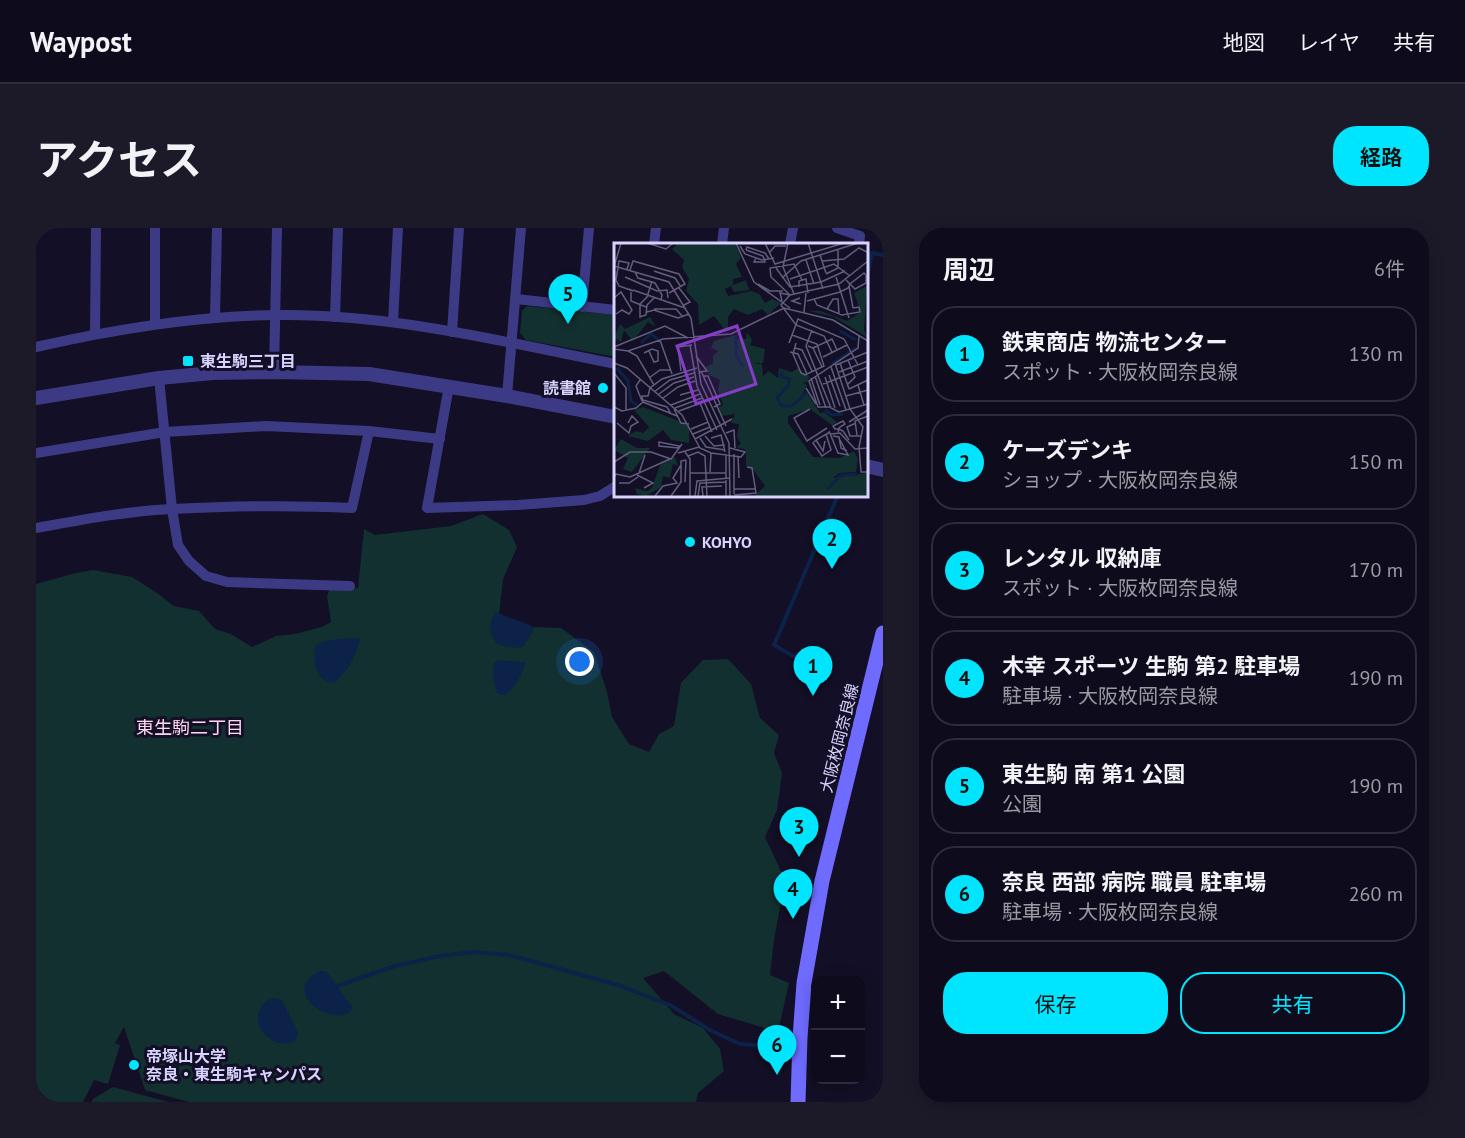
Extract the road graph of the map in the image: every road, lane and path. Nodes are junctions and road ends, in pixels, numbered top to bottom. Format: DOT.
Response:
graph roads {
  1 [pos="96,228"];
  2 [pos="155,228"];
  3 [pos="217,228"];
  4 [pos="277,228"];
  5 [pos="338,228"];
  6 [pos="398,228"];
  7 [pos="459,228"];
  8 [pos="521,228"];
  9 [pos="589,228"];
  10 [pos="657,228"];
  11 [pos="724,228"];
  12 [pos="793,228"];
  13 [pos="837,228"];
  14 [pos="654,243"];
  15 [pos="722,243"];
  16 [pos="790,243"];
  17 [pos="859,243"];
  18 [pos="516,299"];
  19 [pos="582,307"];
  20 [pos="614,310"];
  21 [pos="275,315"];
  22 [pos="335,317"];
  23 [pos="215,318"];
  24 [pos="393,322"];
  25 [pos="155,323"];
  26 [pos="452,332"];
  27 [pos="95,334"];
  28 [pos="512,344"];
  29 [pos="36,347"];
  30 [pos="614,364"];
  31 [pos="274,372"];
  32 [pos="159,378"];
  33 [pos="449,386"];
  34 [pos="507,396"];
  35 [pos="36,398"];
  36 [pos="614,417"];
  37 [pos="369,431"];
  38 [pos="165,432"];
  39 [pos="440,439"];
  40 [pos="36,453"];
  41 [pos="868,466"];
  42 [pos="883,470"];
  43 [pos="614,487"];
  44 [pos="172,509"];
  45 [pos="36,528"];
  46 [pos="350,586"];
  47 [pos="883,633"];
  48 [pos="798,1102"];
  1 -- 27 [label="street"];
  2 -- 25 [label="street"];
  3 -- 23 [label="street"];
  4 -- 21 [label="street"];
  5 -- 22 [label="street"];
  6 -- 24 [label="street"];
  7 -- 26 [label="street"];
  8 -- 18 [label="street"];
  9 -- 19 [label="street"];
  10 -- 14 [label="street"];
  11 -- 15 [label="street"];
  12 -- 16 [label="street"];
  13 -- 17 [label="street"];
  18 -- 19 [label="street"];
  18 -- 28 [label="street"];
  19 -- 20 [label="street"];
  21 -- 22 [label="street"];
  21 -- 23 [label="street"];
  21 -- 31 [label="street"];
  22 -- 24 [label="street"];
  23 -- 25 [label="street"];
  24 -- 26 [label="street"];
  25 -- 27 [label="street"];
  26 -- 28 [label="street"];
  27 -- 29 [label="street"];
  28 -- 30 [label="street"];
  28 -- 34 [label="street"];
  31 -- 32 [label="street"];
  31 -- 33 [label="street"];
  32 -- 35 [label="street"];
  32 -- 38 [label="street"];
  33 -- 34 [label="street"];
  33 -- 39 [label="street"];
  34 -- 36 [label="street"];
  37 -- 38 [label="street"];
  37 -- 39 [label="street"];
  37 -- 44 [label="street"];
  38 -- 40 [label="street"];
  38 -- 44 [label="street"];
  39 -- 43 [label="street"];
  41 -- 42 [label="street"];
  44 -- 45 [label="street"];
  44 -- 46 [label="street"];
  47 -- 48 [label="main road, 大阪枚岡奈良線"];
}
